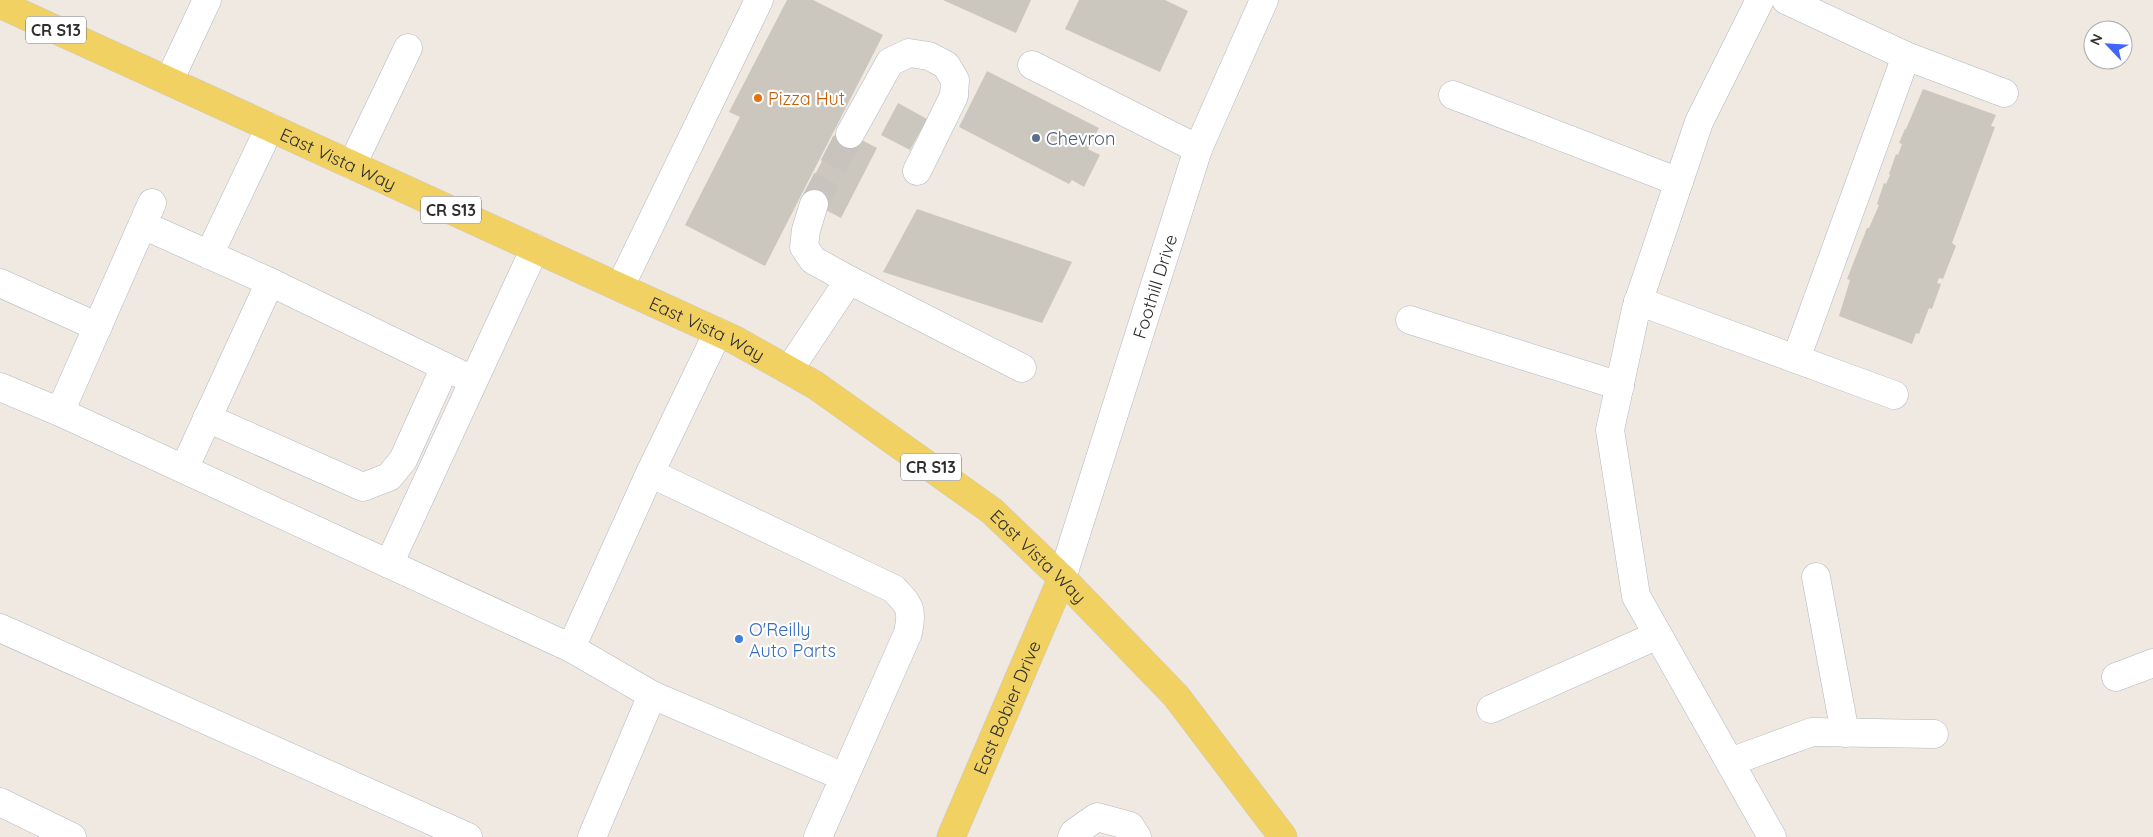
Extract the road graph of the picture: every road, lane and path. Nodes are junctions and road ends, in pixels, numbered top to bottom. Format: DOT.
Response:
graph roads {
  1 [pos="207,0"];
  2 [pos="759,0"];
  3 [pos="1264,0"];
  4 [pos="1760,0"];
  5 [pos="1786,0"];
  6 [pos="0,4"];
  7 [pos="408,48"];
  8 [pos="1906,56"];
  9 [pos="1032,65"];
  10 [pos="169,81"];
  11 [pos="2004,93"];
  12 [pos="1454,95"];
  13 [pos="270,128"];
  14 [pos="850,134"];
  15 [pos="1198,149"];
  16 [pos="352,165"];
  17 [pos="918,171"];
  18 [pos="1679,182"];
  19 [pos="814,204"];
  20 [pos="535,248"];
  21 [pos="210,255"];
  22 [pos="849,280"];
  23 [pos="270,282"];
  24 [pos="0,283"];
  25 [pos="620,287"];
  26 [pos="1638,301"];
  27 [pos="1410,320"];
  28 [pos="98,327"];
  29 [pos="718,332"];
  30 [pos="1796,359"];
  31 [pos="445,367"];
  32 [pos="1022,368"];
  33 [pos="789,370"];
  34 [pos="474,381"];
  35 [pos="1620,386"];
  36 [pos="0,387"];
  37 [pos="1894,395"];
  38 [pos="60,412"];
  39 [pos="207,418"];
  40 [pos="184,469"];
  41 [pos="650,473"];
  42 [pos="389,564"];
  43 [pos="1816,577"];
  44 [pos="1062,578"];
  45 [pos="0,628"];
  46 [pos="1658,635"];
  47 [pos="571,648"];
  48 [pos="2153,663"];
  49 [pos="2116,677"];
  50 [pos="652,695"];
  51 [pos="1491,709"];
  52 [pos="1845,733"];
  53 [pos="1934,734"];
  54 [pos="1730,762"];
  55 [pos="844,777"];
  56 [pos="0,802"];
  57 [pos="72,837"];
  58 [pos="468,837"];
  59 [pos="592,837"];
  60 [pos="818,837"];
  61 [pos="951,837"];
  62 [pos="1072,837"];
  63 [pos="1137,837"];
  64 [pos="1283,837"];
  65 [pos="1772,837"];
  1 -- 10 [label="street"];
  2 -- 25 [label="street"];
  3 -- 15 [label="street, Foothill Drive"];
  4 -- 18 [label="street"];
  5 -- 8 [label="street"];
  6 -- 10 [label="main road, East Vista Way / CR S13"];
  7 -- 16 [label="street"];
  8 -- 11 [label="street"];
  8 -- 30 [label="street"];
  9 -- 15 [label="street"];
  10 -- 13 [label="main road, East Vista Way / CR S13"];
  12 -- 18 [label="street"];
  13 -- 16 [label="main road, East Vista Way / CR S13"];
  13 -- 21 [label="street"];
  14 -- 17 [label="street"];
  15 -- 44 [label="street, Foothill Drive"];
  16 -- 20 [label="main road, East Vista Way / CR S13"];
  18 -- 26 [label="street"];
  19 -- 22 [label="street"];
  20 -- 25 [label="main road, East Vista Way / CR S13"];
  20 -- 34 [label="street"];
  21 -- 23 [label="street"];
  21 -- 28 [label="street"];
  22 -- 32 [label="street"];
  22 -- 33 [label="street"];
  23 -- 31 [label="street"];
  23 -- 39 [label="street"];
  24 -- 28 [label="street"];
  25 -- 29 [label="main road, East Vista Way / CR S13"];
  26 -- 30 [label="street"];
  26 -- 35 [label="street"];
  27 -- 35 [label="street"];
  28 -- 38 [label="street"];
  29 -- 33 [label="main road, East Vista Way / CR S13"];
  29 -- 41 [label="street"];
  30 -- 37 [label="street"];
  31 -- 34 [label="street"];
  31 -- 39 [label="street"];
  33 -- 44 [label="main road, East Vista Way / CR S13"];
  34 -- 42 [label="street"];
  35 -- 46 [label="street"];
  36 -- 38 [label="street"];
  38 -- 40 [label="street"];
  39 -- 40 [label="street"];
  40 -- 42 [label="street"];
  41 -- 47 [label="street"];
  41 -- 55 [label="street"];
  42 -- 47 [label="street"];
  43 -- 52 [label="street"];
  44 -- 61 [label="main road, East Bobier Drive"];
  44 -- 64 [label="main road, East Vista Way / CR S13"];
  45 -- 58 [label="street"];
  46 -- 51 [label="street"];
  46 -- 54 [label="street"];
  47 -- 50 [label="street"];
  48 -- 49 [label="street"];
  50 -- 55 [label="street"];
  50 -- 59 [label="street"];
  52 -- 53 [label="street"];
  52 -- 54 [label="street"];
  54 -- 65 [label="street"];
  55 -- 60 [label="street"];
  56 -- 57 [label="street"];
  62 -- 63 [label="street"];
}
